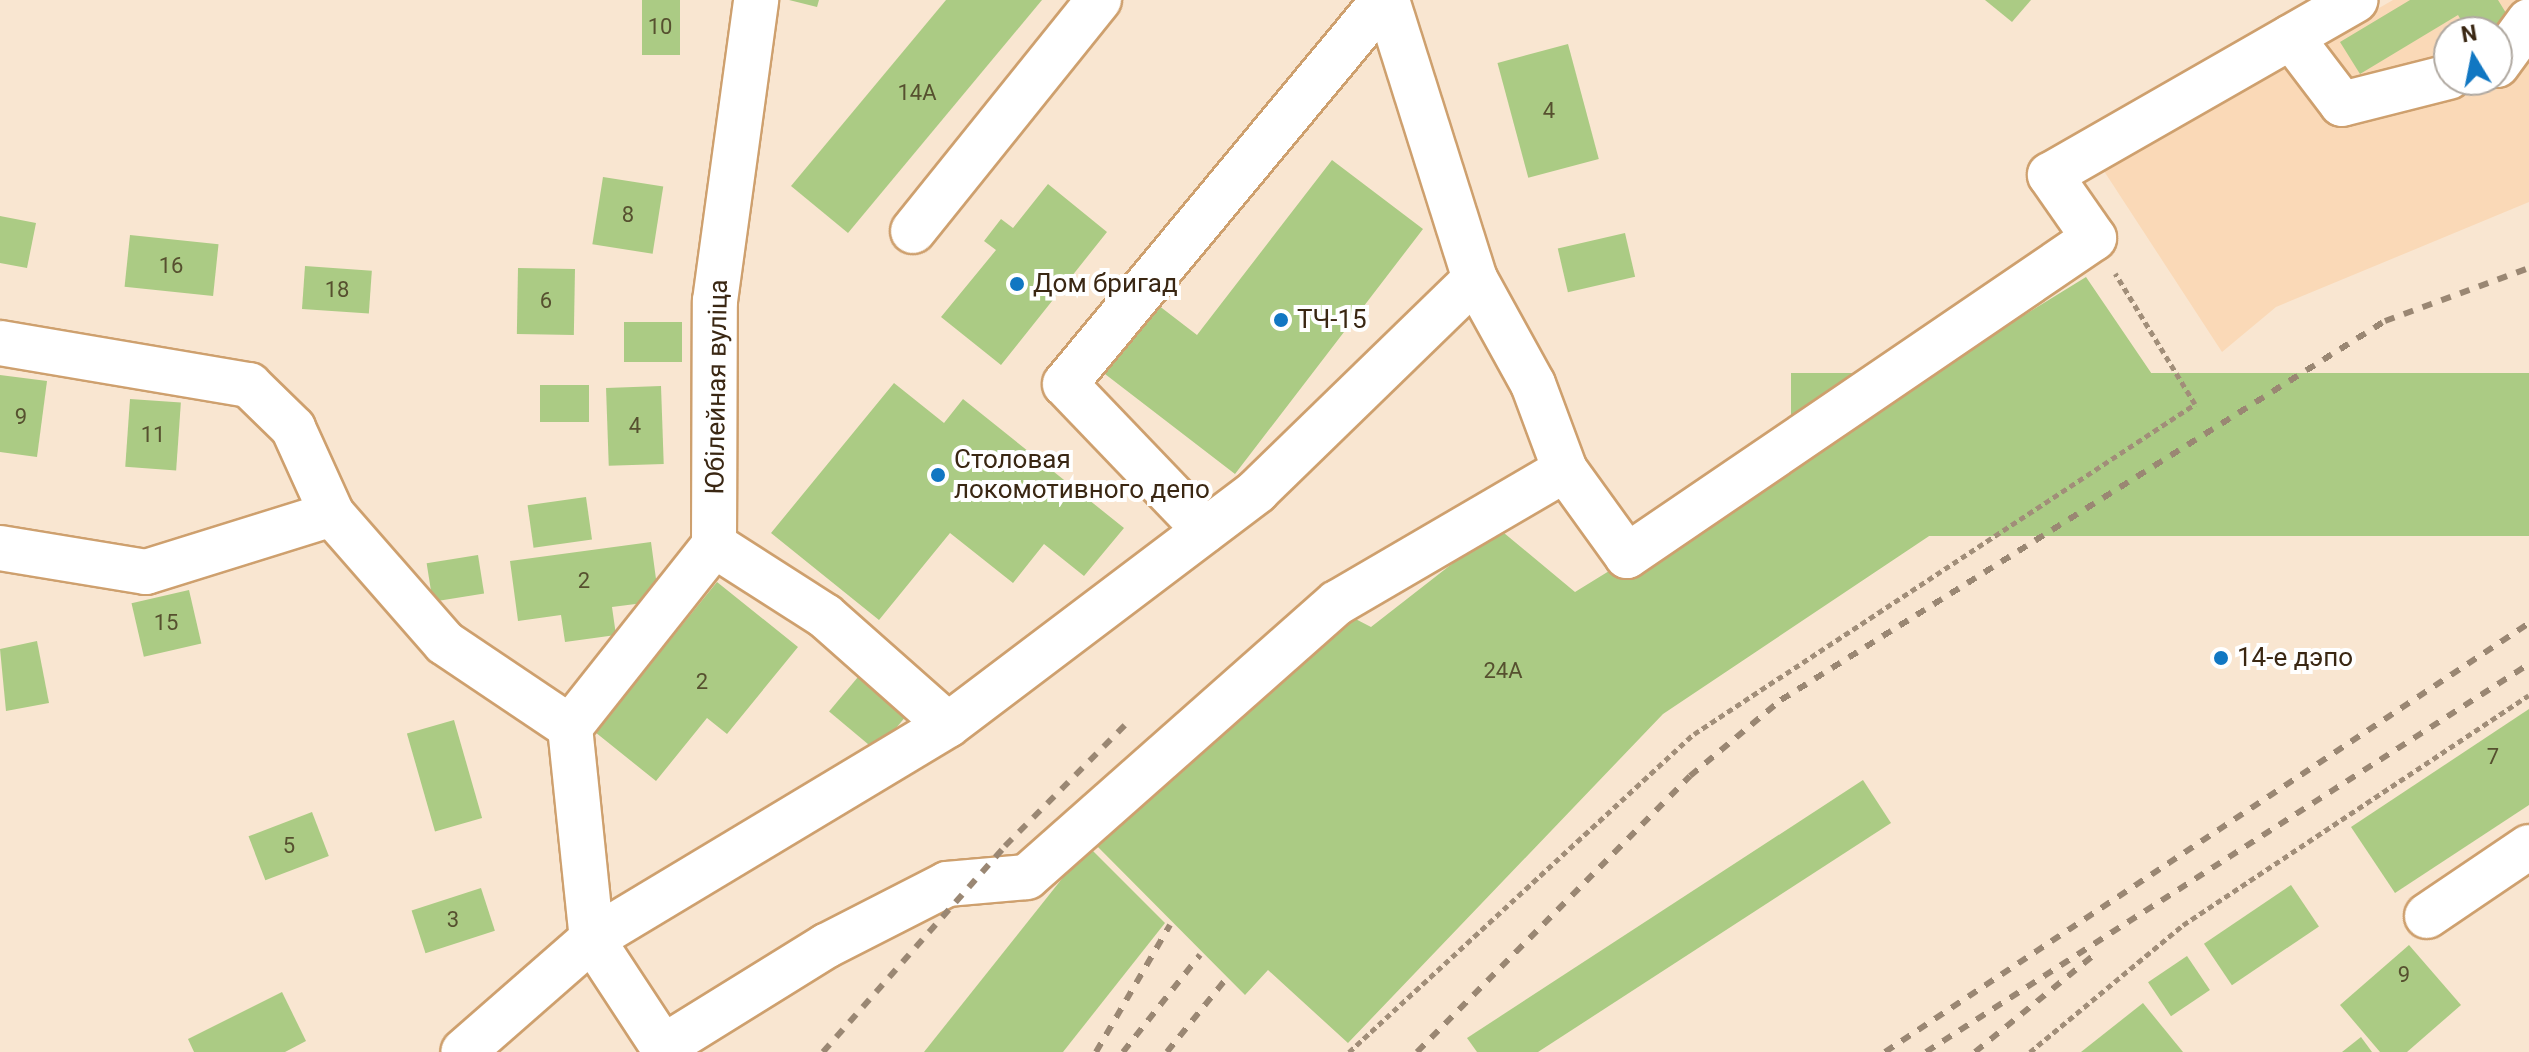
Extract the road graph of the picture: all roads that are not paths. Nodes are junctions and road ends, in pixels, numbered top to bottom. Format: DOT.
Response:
graph roads {
  1 [pos="756,0"];
  2 [pos="1099,0"];
  3 [pos="1386,0"];
  4 [pos="2355,0"];
  5 [pos="2529,21"];
  6 [pos="2291,37"];
  7 [pos="2529,79"];
  8 [pos="2433,81"];
  9 [pos="913,231"];
  10 [pos="1475,279"];
  11 [pos="0,343"];
  12 [pos="1565,470"];
  13 [pos="332,514"];
  14 [pos="1205,530"];
  15 [pos="714,545"];
  16 [pos="0,548"];
  17 [pos="948,725"];
  18 [pos="570,727"];
  19 [pos="2529,847"];
  20 [pos="2427,916"];
  21 [pos="592,939"];
  22 [pos="463,1052"];
  1 -- 15 [label="street, Юбілейная вуліца"];
  2 -- 9 [label="street"];
  3 -- 10 [label="street"];
  3 -- 14 [label="street"];
  4 -- 6 [label="street"];
  5 -- 7 [label="street"];
  6 -- 8 [label="street"];
  6 -- 12 [label="street"];
  10 -- 12 [label="street"];
  10 -- 14 [label="street"];
  11 -- 13 [label="street"];
  12 -- 21 [label="street"];
  13 -- 16 [label="street"];
  13 -- 18 [label="street"];
  14 -- 17 [label="street"];
  15 -- 17 [label="street"];
  15 -- 18 [label="street"];
  17 -- 21 [label="street"];
  18 -- 21 [label="street"];
  19 -- 20 [label="street"];
  21 -- 22 [label="street"];
}
